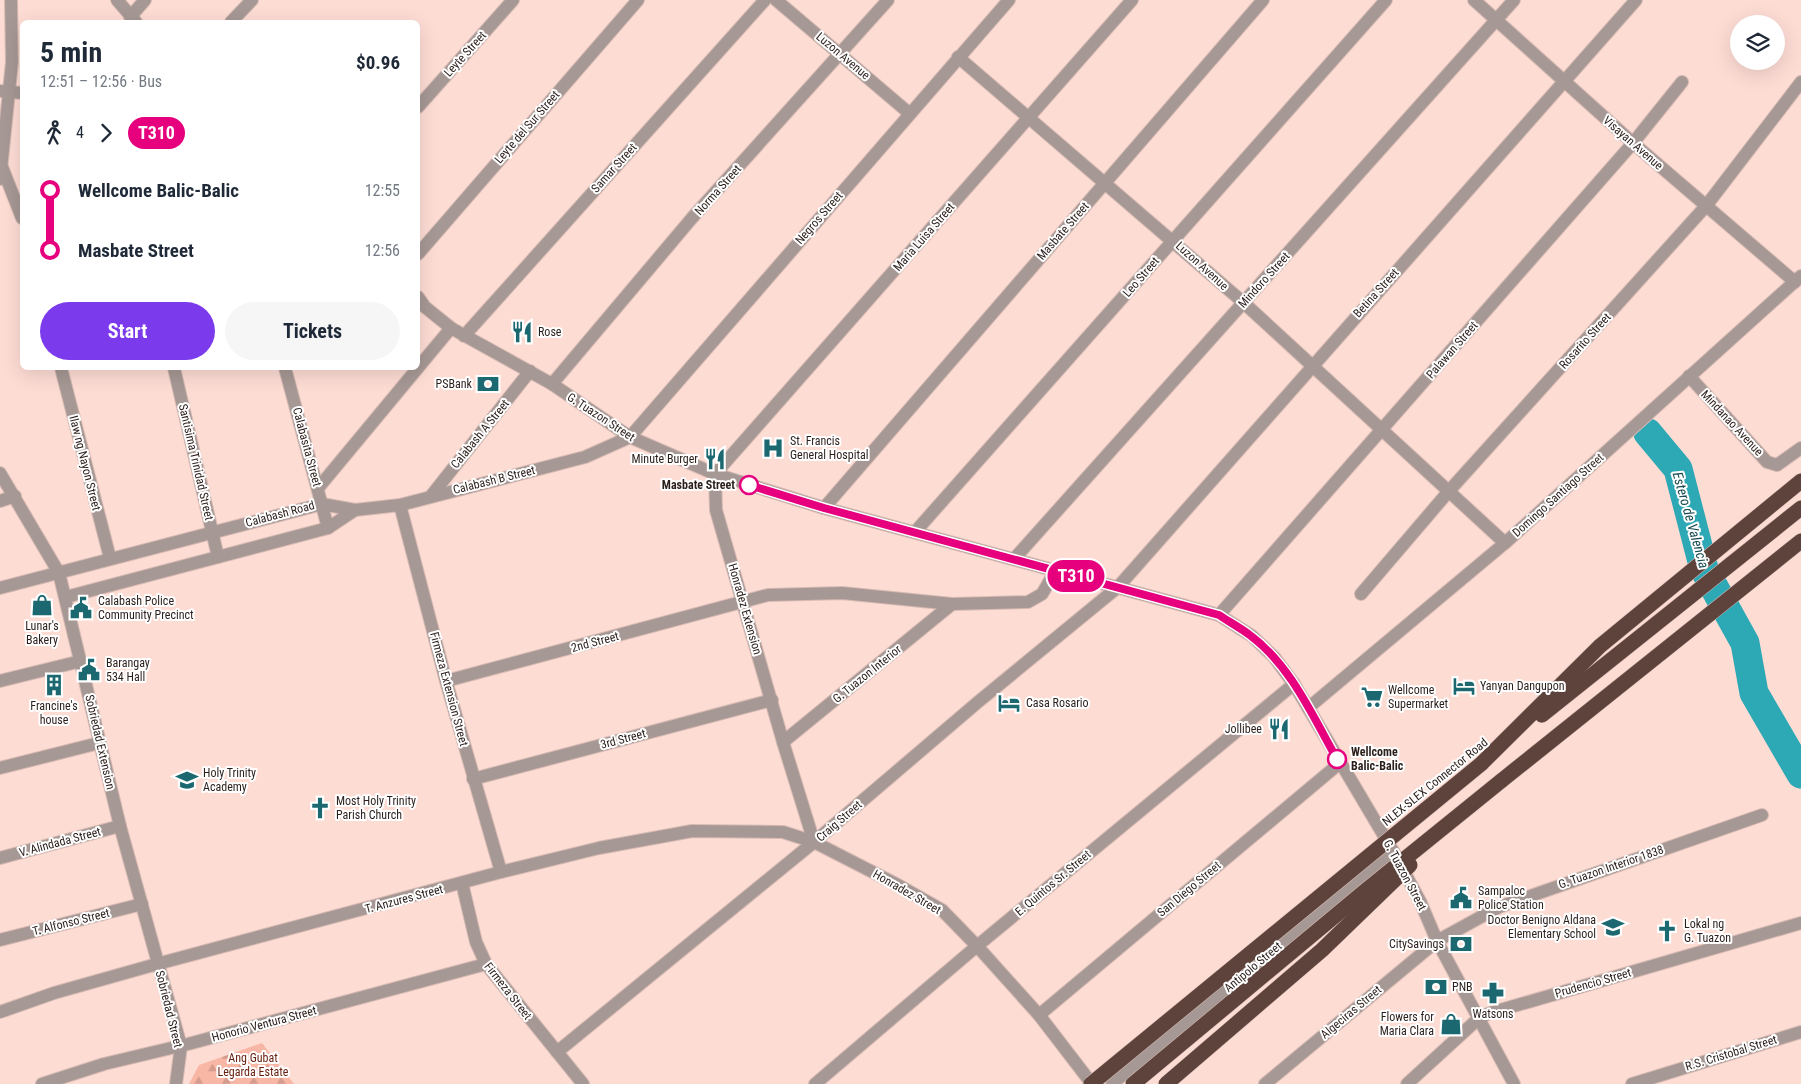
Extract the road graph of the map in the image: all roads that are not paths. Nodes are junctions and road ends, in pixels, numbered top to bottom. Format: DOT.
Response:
graph roads {
  1 [pos="11,0"];
  2 [pos="117,0"];
  3 [pos="145,0"];
  4 [pos="252,0"];
  5 [pos="513,0"];
  6 [pos="638,0"];
  7 [pos="765,0"];
  8 [pos="776,0"];
  9 [pos="888,0"];
  10 [pos="1009,0"];
  11 [pos="1132,0"];
  12 [pos="1263,0"];
  13 [pos="1386,0"];
  14 [pos="1474,0"];
  15 [pos="1514,0"];
  16 [pos="1636,0"];
  17 [pos="6,19"];
  18 [pos="133,20"];
  19 [pos="233,20"];
  20 [pos="1496,20"];
  21 [pos="841,54"];
  22 [pos="958,57"];
  23 [pos="1564,82"];
  24 [pos="1682,82"];
  25 [pos="1801,82"];
  26 [pos="5,91"];
  27 [pos="20,93"];
  28 [pos="420,105"];
  29 [pos="909,113"];
  30 [pos="1029,118"];
  31 [pos="1633,143"];
  32 [pos="1,173"];
  33 [pos="1106,182"];
  34 [pos="1706,206"];
  35 [pos="20,214"];
  36 [pos="1173,240"];
  37 [pos="420,252"];
  38 [pos="1798,279"];
  39 [pos="420,300"];
  40 [pos="1244,303"];
  41 [pos="451,328"];
  42 [pos="464,336"];
  43 [pos="420,365"];
  44 [pos="1312,365"];
  45 [pos="62,370"];
  46 [pos="174,370"];
  47 [pos="286,370"];
  48 [pos="416,370"];
  49 [pos="530,371"];
  50 [pos="1689,376"];
  51 [pos="552,384"];
  52 [pos="1382,428"];
  53 [pos="630,437"];
  54 [pos="1801,448"];
  55 [pos="0,473"];
  56 [pos="715,474"];
  57 [pos="1801,481"];
  58 [pos="319,487"];
  59 [pos="1449,491"];
  60 [pos="15,496"];
  61 [pos="431,496"];
  62 [pos="0,501"];
  63 [pos="322,504"];
  64 [pos="400,504"];
  65 [pos="824,508"];
  66 [pos="1801,508"];
  67 [pos="354,510"];
  68 [pos="328,528"];
  69 [pos="212,532"];
  70 [pos="915,532"];
  71 [pos="1801,541"];
  72 [pos="1505,543"];
  73 [pos="218,557"];
  74 [pos="110,558"];
  75 [pos="1014,559"];
  76 [pos="1056,570"];
  77 [pos="59,573"];
  78 [pos="1118,587"];
  79 [pos="0,588"];
  80 [pos="1361,594"];
  81 [pos="66,597"];
  82 [pos="743,602"];
  83 [pos="952,604"];
  84 [pos="1219,615"];
  85 [pos="81,661"];
  86 [pos="0,681"];
  87 [pos="446,681"];
  88 [pos="1294,684"];
  89 [pos="772,700"];
  90 [pos="1308,708"];
  91 [pos="783,742"];
  92 [pos="99,743"];
  93 [pos="1340,764"];
  94 [pos="1481,764"];
  95 [pos="0,768"];
  96 [pos="473,779"];
  97 [pos="1501,781"];
  98 [pos="1762,815"];
  99 [pos="120,826"];
  100 [pos="814,842"];
  101 [pos="1392,851"];
  102 [pos="0,858"];
  103 [pos="501,872"];
  104 [pos="462,883"];
  105 [pos="142,904"];
  106 [pos="1801,923"];
  107 [pos="0,940"];
  108 [pos="1437,940"];
  109 [pos="977,946"];
  110 [pos="157,964"];
  111 [pos="486,964"];
  112 [pos="0,1012"];
  113 [pos="1039,1014"];
  114 [pos="1174,1015"];
  115 [pos="1479,1018"];
  116 [pos="1801,1032"];
  117 [pos="181,1046"];
  118 [pos="557,1052"];
  119 [pos="42,1084"];
  120 [pos="176,1084"];
  121 [pos="583,1084"];
  122 [pos="815,1084"];
  123 [pos="1082,1084"];
  124 [pos="1092,1084"];
  125 [pos="1112,1084"];
  126 [pos="1133,1084"];
  127 [pos="1166,1084"];
  128 [pos="1265,1084"];
  129 [pos="1407,1084"];
  130 [pos="1514,1084"];
  131 [pos="1632,1084"];
  1 -- 17 [label="street"];
  2 -- 18 [label="street"];
  3 -- 18 [label="street"];
  4 -- 19 [label="street"];
  5 -- 28 [label="street, Leyte Street"];
  6 -- 37 [label="street, Leyte del Sur Street"];
  7 -- 42 [label="street, Samar Street"];
  8 -- 21 [label="street, Luzon Avenue"];
  9 -- 21 [label="street, Norma Street"];
  10 -- 22 [label="street, Negros Street"];
  11 -- 30 [label="street, Maria Luisa Street"];
  12 -- 33 [label="street, Masbate Street"];
  13 -- 36 [label="street, Leo Street"];
  14 -- 20 [label="street, Visayan Avenue"];
  15 -- 20 [label="street, Mindoro Street"];
  16 -- 23 [label="street, Betina Street"];
  17 -- 26 [label="street"];
  20 -- 23 [label="street, Visayan Avenue"];
  20 -- 40 [label="street, Mindoro Street"];
  21 -- 29 [label="street, Luzon Avenue"];
  21 -- 51 [label="street, Norma Street"];
  22 -- 29 [label="street, Negros Street"];
  22 -- 30 [label="street, Luzon Avenue"];
  23 -- 31 [label="street, Visayan Avenue"];
  23 -- 44 [label="street, Betina Street"];
  24 -- 31 [label="street, Palawan Street"];
  25 -- 34 [label="street, Rosarito Street"];
  26 -- 27 [label="street"];
  26 -- 32 [label="street"];
  29 -- 53 [label="street, Negros Street"];
  30 -- 33 [label="street, Luzon Avenue"];
  30 -- 56 [label="street, Maria Luisa Street"];
  31 -- 34 [label="street, Visayan Avenue"];
  31 -- 52 [label="street, Palawan Street"];
  32 -- 35 [label="street"];
  33 -- 36 [label="street, Luzon Avenue"];
  33 -- 65 [label="street, Masbate Street"];
  34 -- 38 [label="street, Visayan Avenue"];
  34 -- 59 [label="street, Rosarito Street"];
  36 -- 40 [label="street, Luzon Avenue"];
  36 -- 70 [label="street, Leo Street"];
  38 -- 50 [label="street, Domingo Santiago Street"];
  39 -- 41 [label="street, G. Tuazon Street"];
  40 -- 44 [label="street, Luzon Avenue"];
  40 -- 75 [label="street, Mindoro Street"];
  41 -- 42 [label="street, G. Tuazon Street"];
  41 -- 43 [label="street, Calabash Road"];
  42 -- 49 [label="street, G. Tuazon Street"];
  44 -- 52 [label="street, Luzon Avenue"];
  44 -- 78 [label="street, Betina Street"];
  45 -- 74 [label="street, Ilaw ng Nayon Street"];
  46 -- 69 [label="street, Santisima Trinidad Street"];
  47 -- 58 [label="street, Calabasita Street"];
  48 -- 58 [label="street, Calabash Road"];
  49 -- 51 [label="street, G. Tuazon Street"];
  49 -- 61 [label="street, Calabash A Street"];
  50 -- 54 [label="street, Mindanao Avenue"];
  50 -- 72 [label="street, Domingo Santiago Street"];
  51 -- 53 [label="street, G. Tuazon Street"];
  52 -- 59 [label="street, Luzon Avenue"];
  52 -- 84 [label="street, Palawan Street"];
  53 -- 56 [label="street, G. Tuazon Street"];
  53 -- 61 [label="street, Calabash B Street"];
  55 -- 60 [label="street, Sobriedad Extension"];
  56 -- 65 [label="street, G. Tuazon Street"];
  56 -- 82 [label="street, Honradez Extension"];
  57 -- 94 [label="highway"];
  58 -- 63 [label="street, Calabasita Street"];
  59 -- 72 [label="street, Luzon Avenue"];
  59 -- 80 [label="street, Rosarito Street"];
  60 -- 62 [label="street"];
  60 -- 77 [label="street, Sobriedad Extension"];
  61 -- 64 [label="street, Calabash B Street"];
  63 -- 67 [label="street, Calabash Road"];
  63 -- 68 [label="street, Calabasita Street"];
  63 -- 69 [label="street, Calabash Road"];
  64 -- 67 [label="street, Calabash B Street"];
  64 -- 87 [label="street, Firmeza Extension Street"];
  65 -- 70 [label="street, G. Tuazon Street"];
  66 -- 94 [label="highway, NLEX-SLEX Connector Road"];
  67 -- 68 [label="street, Calabash Road"];
  68 -- 73 [label="street, Calabash Road"];
  69 -- 73 [label="street, Santisima Trinidad Street"];
  69 -- 74 [label="street, Calabash Road"];
  70 -- 75 [label="street, G. Tuazon Street"];
  71 -- 97 [label="highway"];
  72 -- 90 [label="street, Domingo Santiago Street"];
  73 -- 81 [label="street, Calabash Road"];
  74 -- 77 [label="street, Calabash Road"];
  75 -- 76 [label="street, G. Tuazon Street"];
  76 -- 78 [label="street, G. Tuazon Street"];
  76 -- 83 [label="street"];
  77 -- 79 [label="street, Calabash Road"];
  77 -- 81 [label="street, Sobriedad Extension"];
  78 -- 84 [label="street, G. Tuazon Street"];
  78 -- 100 [label="street, Craig Street"];
  81 -- 85 [label="street, Sobriedad Extension"];
  82 -- 83 [label="street"];
  82 -- 87 [label="street, 2nd Street"];
  82 -- 89 [label="street, Honradez Extension"];
  83 -- 91 [label="street, G. Tuazon Interior"];
  84 -- 88 [label="street, G. Tuazon Street"];
  85 -- 86 [label="street"];
  85 -- 92 [label="street, Sobriedad Extension"];
  87 -- 96 [label="street, Firmeza Extension Street"];
  88 -- 90 [label="street, G. Tuazon Street"];
  88 -- 109 [label="street, E. Quintos Sr. Street"];
  89 -- 91 [label="street, Honradez Extension"];
  89 -- 96 [label="street, 3rd Street"];
  90 -- 93 [label="street, G. Tuazon Street"];
  91 -- 100 [label="street"];
  92 -- 95 [label="street"];
  92 -- 99 [label="street, Sobriedad Extension"];
  93 -- 101 [label="street, G. Tuazon Street"];
  93 -- 113 [label="street, San Diego Street"];
  94 -- 114 [label="highway, NLEX-SLEX Connector Road, bridge"];
  96 -- 103 [label="street, Firmeza Extension Street"];
  97 -- 126 [label="highway, bridge"];
  97 -- 127 [label="highway, bridge"];
  98 -- 108 [label="street, G. Tuazon Interior 1838"];
  99 -- 102 [label="street, V. Alindada Street"];
  99 -- 105 [label="street, Sobriedad Extension"];
  100 -- 103 [label="street, T. Anzures Street"];
  100 -- 109 [label="street, Honradez Street"];
  100 -- 118 [label="street, Craig Street"];
  101 -- 108 [label="street, G. Tuazon Street"];
  101 -- 125 [label="street, Antipolo Street"];
  103 -- 104 [label="street, T. Anzures Street"];
  104 -- 110 [label="street, T. Anzures Street"];
  104 -- 111 [label="street, Firmeza Street"];
  105 -- 107 [label="street, T. Alfonso Street"];
  105 -- 110 [label="street, Sobriedad Extension"];
  106 -- 115 [label="street, Prudencio Street"];
  108 -- 115 [label="street, G. Tuazon Street"];
  108 -- 128 [label="street, Algeciras Street"];
  109 -- 113 [label="street, Honradez Street"];
  109 -- 122 [label="street, E. Quintos Sr. Street"];
  110 -- 112 [label="street, T. Anzures Street"];
  110 -- 117 [label="street, Sobriedad Street"];
  111 -- 117 [label="street, Honorio Ventura Street"];
  111 -- 118 [label="street, Firmeza Street"];
  113 -- 124 [label="street, Honradez Street"];
  114 -- 123 [label="highway, bridge"];
  114 -- 124 [label="highway, NLEX-SLEX Connector Road, bridge"];
  115 -- 129 [label="street, Prudencio Street"];
  115 -- 130 [label="street, G. Tuazon Street"];
  116 -- 131 [label="street, R.S. Cristobal Street"];
  117 -- 119 [label="street, Honorio Ventura Street"];
  117 -- 120 [label="street, Sobriedad Street"];
  118 -- 121 [label="street, Firmeza Street"];
}
